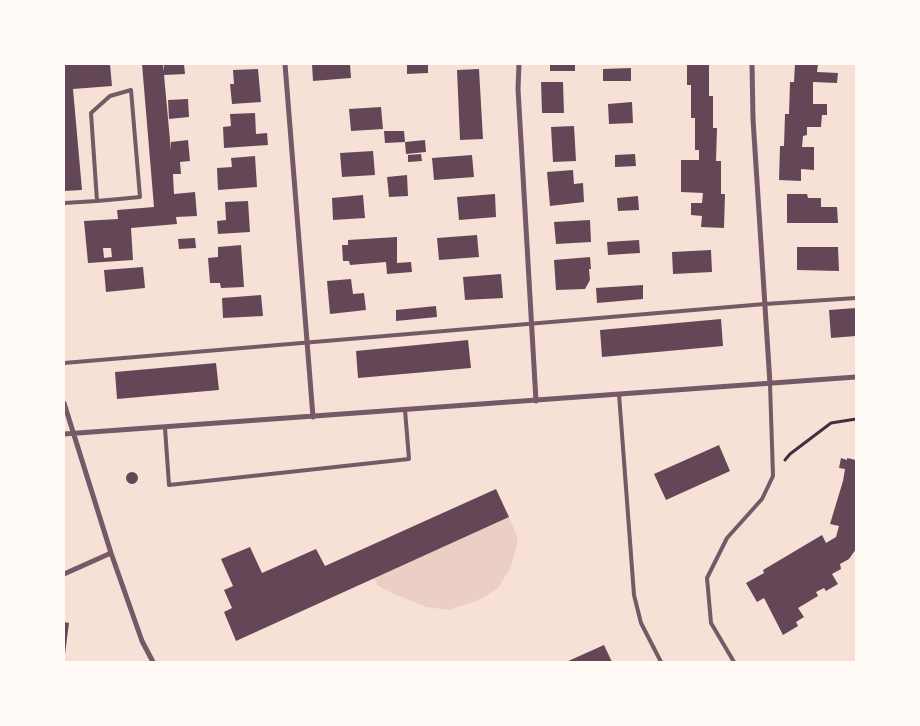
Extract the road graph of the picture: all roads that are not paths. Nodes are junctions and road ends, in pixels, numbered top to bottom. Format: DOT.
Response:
graph roads {
  1 [pos="285,64"];
  2 [pos="519,64"];
  3 [pos="752,64"];
  4 [pos="97,201"];
  5 [pos="64,203"];
  6 [pos="856,298"];
  7 [pos="765,304"];
  8 [pos="532,324"];
  9 [pos="307,342"];
  10 [pos="64,363"];
  11 [pos="856,377"];
  12 [pos="770,384"];
  13 [pos="619,394"];
  14 [pos="536,401"];
  15 [pos="64,403"];
  16 [pos="405,410"];
  17 [pos="312,417"];
  18 [pos="165,428"];
  19 [pos="73,432"];
  20 [pos="64,434"];
  21 [pos="111,553"];
  22 [pos="64,574"];
  23 [pos="153,662"];
  24 [pos="661,662"];
  25 [pos="734,662"];
  1 -- 9 [label="street"];
  2 -- 8 [label="street"];
  3 -- 7 [label="street"];
  4 -- 4 [label="lane"];
  4 -- 5 [label="lane"];
  6 -- 7 [label="lane"];
  7 -- 8 [label="lane"];
  7 -- 12 [label="street"];
  8 -- 9 [label="lane"];
  8 -- 14 [label="street"];
  9 -- 10 [label="lane"];
  9 -- 17 [label="street"];
  11 -- 12 [label="street"];
  12 -- 13 [label="street"];
  12 -- 25 [label="lane"];
  13 -- 14 [label="street"];
  13 -- 24 [label="lane"];
  14 -- 16 [label="street"];
  15 -- 19 [label="street"];
  16 -- 17 [label="street"];
  16 -- 18 [label="lane"];
  17 -- 18 [label="street"];
  18 -- 19 [label="street"];
  19 -- 20 [label="street"];
  19 -- 21 [label="street"];
  21 -- 22 [label="street"];
  21 -- 23 [label="street"];
}
